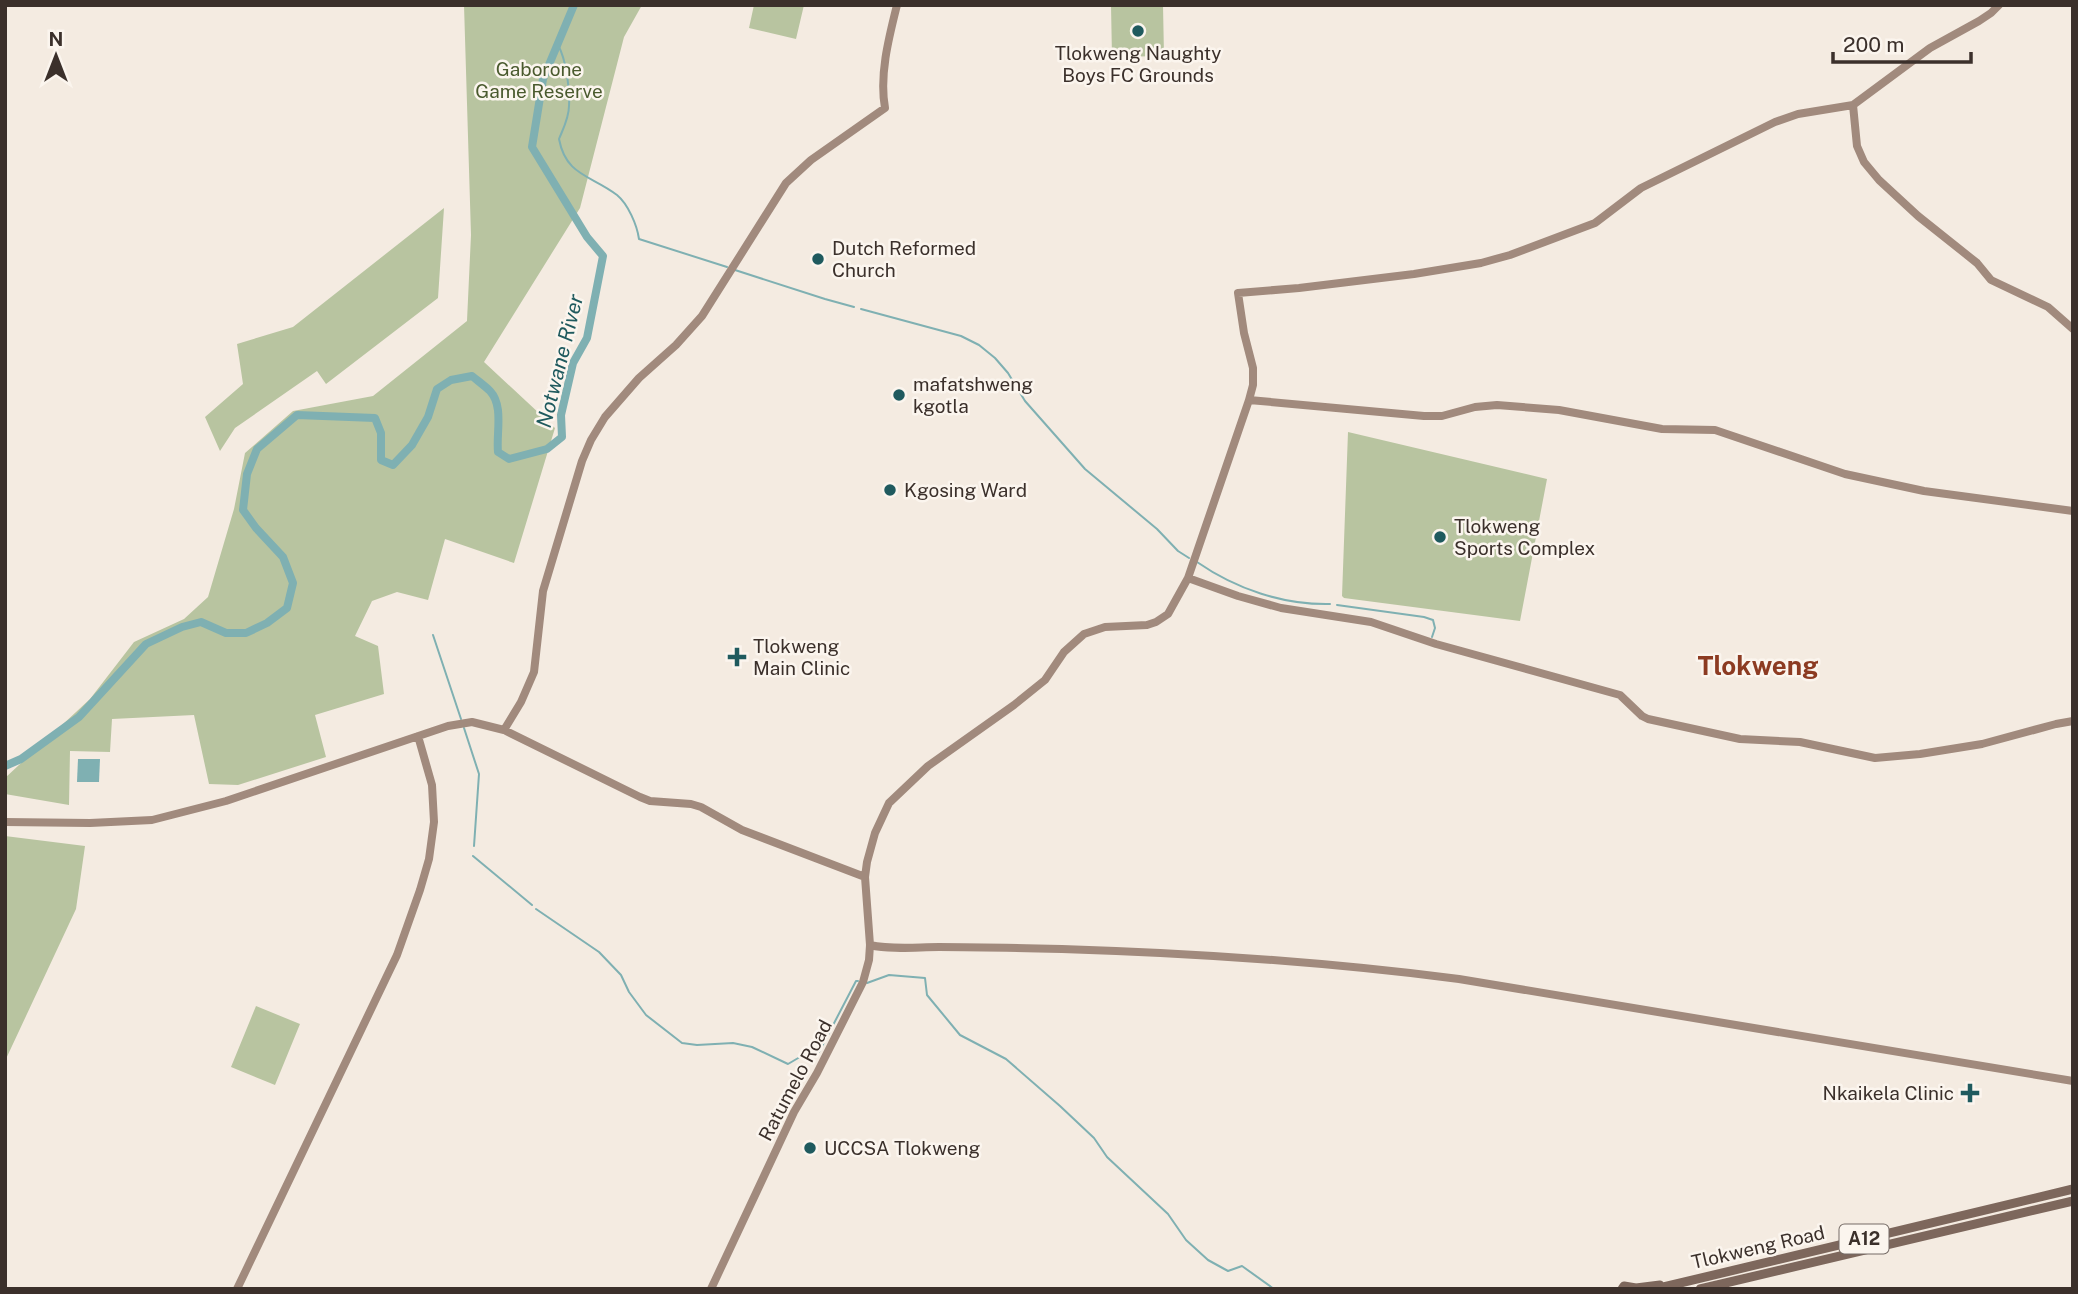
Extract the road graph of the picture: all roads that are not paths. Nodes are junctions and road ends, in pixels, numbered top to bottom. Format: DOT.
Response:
graph roads {
  1 [pos="897,5"];
  2 [pos="1999,5"];
  3 [pos="1853,105"];
  4 [pos="2073,329"];
  5 [pos="1249,400"];
  6 [pos="2073,511"];
  7 [pos="1188,578"];
  8 [pos="2073,721"];
  9 [pos="505,730"];
  10 [pos="418,736"];
  11 [pos="5,822"];
  12 [pos="867,862"];
  13 [pos="850,872"];
  14 [pos="865,877"];
  15 [pos="870,946"];
  16 [pos="2073,1081"];
  17 [pos="2073,1189"];
  18 [pos="2073,1201"];
  19 [pos="1666,1286"];
  20 [pos="237,1289"];
  21 [pos="711,1289"];
  22 [pos="1622,1289"];
  23 [pos="1656,1289"];
  24 [pos="1700,1289"];
  1 -- 9 [label="street"];
  2 -- 3 [label="street"];
  3 -- 4 [label="street"];
  3 -- 5 [label="street, Ratumelo Road"];
  5 -- 6 [label="street"];
  5 -- 7 [label="street, Ratumelo Road"];
  7 -- 8 [label="street"];
  7 -- 12 [label="street, Ratumelo Road"];
  9 -- 10 [label="street"];
  9 -- 13 [label="street"];
  10 -- 11 [label="street"];
  10 -- 20 [label="street"];
  12 -- 13 [label="street"];
  12 -- 14 [label="street, Ratumelo Road"];
  13 -- 14 [label="street"];
  14 -- 15 [label="street, Ratumelo Road"];
  15 -- 16 [label="street"];
  15 -- 21 [label="street, Ratumelo Road"];
  17 -- 19 [label="main road, Tlokweng Road / A12"];
  18 -- 24 [label="main road, Tlokweng Road / A12"];
  19 -- 22 [label="main road"];
  19 -- 23 [label="main road, Tlokweng Road / A12"];
}
